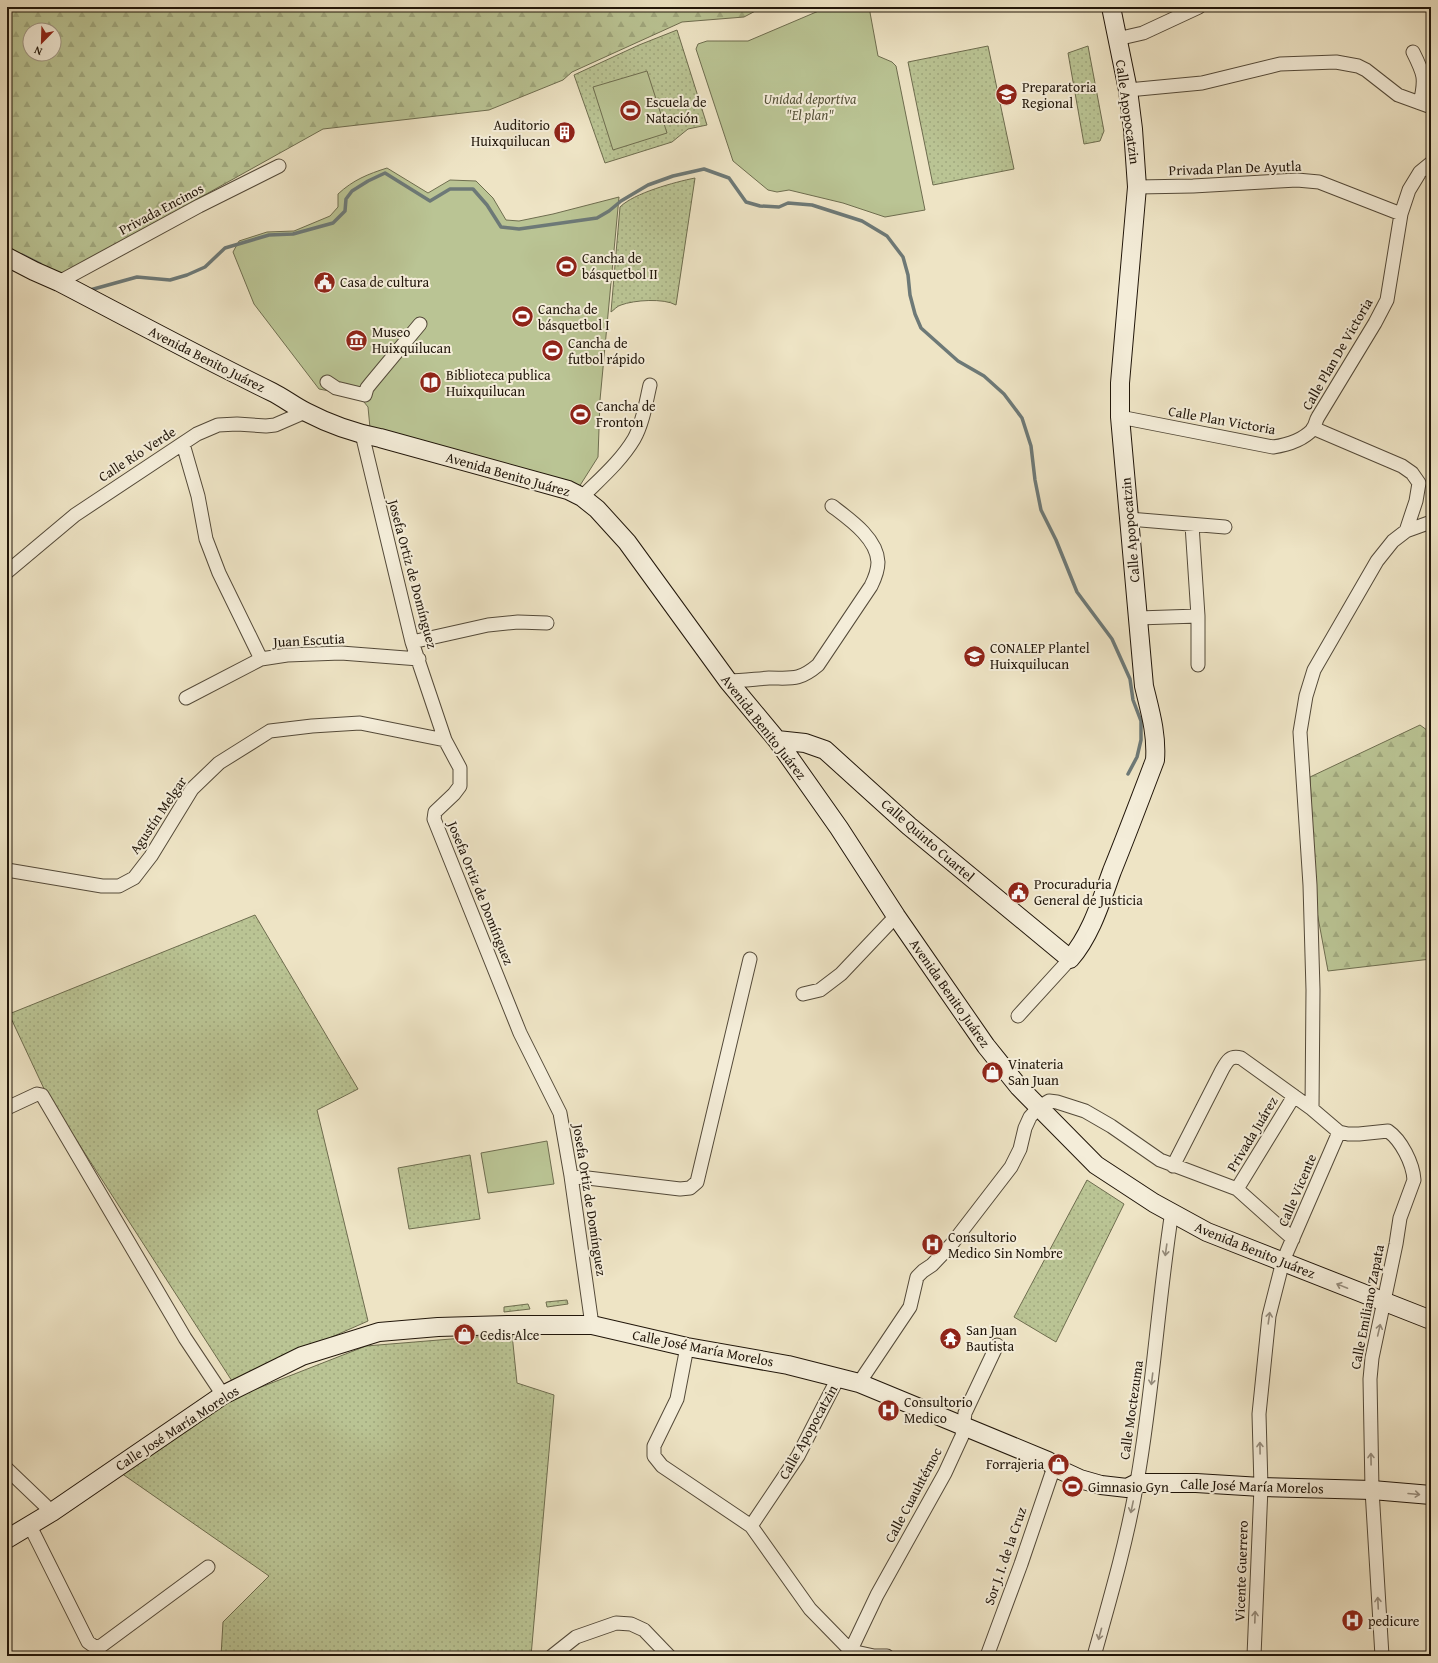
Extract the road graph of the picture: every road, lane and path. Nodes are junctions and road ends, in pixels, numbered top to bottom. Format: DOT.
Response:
graph roads {
  1 [pos="1111,7"];
  2 [pos="1199,7"];
  3 [pos="1117,40"];
  4 [pos="1413,52"];
  5 [pos="1128,90"];
  6 [pos="1426,105"];
  7 [pos="1431,163"];
  8 [pos="279,166"];
  9 [pos="1137,187"];
  10 [pos="1401,214"];
  11 [pos="7,257"];
  12 [pos="64,279"];
  13 [pos="420,324"];
  14 [pos="328,382"];
  15 [pos="650,385"];
  16 [pos="305,412"];
  17 [pos="1120,417"];
  18 [pos="1313,428"];
  19 [pos="362,434"];
  20 [pos="183,444"];
  21 [pos="582,497"];
  22 [pos="832,506"];
  23 [pos="1129,519"];
  24 [pos="1431,522"];
  25 [pos="1192,525"];
  26 [pos="1225,528"];
  27 [pos="1406,531"];
  28 [pos="7,572"];
  29 [pos="1198,616"];
  30 [pos="1138,618"];
  31 [pos="547,623"];
  32 [pos="412,642"];
  33 [pos="261,659"];
  34 [pos="419,659"];
  35 [pos="1198,665"];
  36 [pos="728,681"];
  37 [pos="186,698"];
  38 [pos="445,740"];
  39 [pos="777,740"];
  40 [pos="7,870"];
  41 [pos="896,916"];
  42 [pos="750,959"];
  43 [pos="1070,959"];
  44 [pos="803,994"];
  45 [pos="1018,1016"];
  46 [pos="1294,1096"];
  47 [pos="1039,1106"];
  48 [pos="7,1108"];
  49 [pos="1312,1110"];
  50 [pos="1339,1132"];
  51 [pos="1173,1166"];
  52 [pos="571,1176"];
  53 [pos="1237,1189"];
  54 [pos="1172,1211"];
  55 [pos="1293,1239"];
  56 [pos="1283,1261"];
  57 [pos="1385,1303"];
  58 [pos="1431,1320"];
  59 [pos="592,1325"];
  60 [pos="997,1345"];
  61 [pos="688,1346"];
  62 [pos="838,1378"];
  63 [pos="860,1383"];
  64 [pos="223,1395"];
  65 [pos="963,1424"];
  66 [pos="1054,1467"];
  67 [pos="7,1468"];
  68 [pos="1137,1483"];
  69 [pos="1261,1487"];
  70 [pos="1372,1490"];
  71 [pos="1431,1495"];
  72 [pos="52,1512"];
  73 [pos="30,1526"];
  74 [pos="751,1526"];
  75 [pos="7,1539"];
  76 [pos="208,1567"];
  77 [pos="849,1653"];
  78 [pos="552,1656"];
  79 [pos="669,1656"];
  80 [pos="887,1656"];
  81 [pos="987,1656"];
  82 [pos="1094,1656"];
  83 [pos="1254,1656"];
  84 [pos="1382,1656"];
  1 -- 3 [label="main road, Calle Apopocatzin"];
  2 -- 3 [label="street"];
  3 -- 5 [label="main road, Calle Apopocatzin"];
  4 -- 6 [label="street"];
  5 -- 6 [label="street"];
  5 -- 9 [label="main road, Calle Apopocatzin"];
  7 -- 10 [label="street, Calle Plan De Victoria"];
  8 -- 12 [label="street, Privada Encinos"];
  9 -- 10 [label="street, Privada Plan De Ayutla"];
  9 -- 17 [label="main road, Calle Apopocatzin"];
  10 -- 18 [label="street, Calle Plan De Victoria"];
  11 -- 12 [label="main road, Avenida Benito Juárez"];
  12 -- 16 [label="main road, Avenida Benito Juárez"];
  13 -- 14 [label="street"];
  15 -- 21 [label="street"];
  16 -- 19 [label="main road, Avenida Benito Juárez"];
  16 -- 20 [label="street, Calle Río Verde"];
  17 -- 18 [label="street, Calle Plan Victoria"];
  17 -- 23 [label="main road, Calle Apopocatzin"];
  18 -- 27 [label="street"];
  19 -- 21 [label="main road, Avenida Benito Juárez"];
  19 -- 32 [label="street, Josefa Ortiz de Domínguez"];
  20 -- 28 [label="street, Calle Río Verde"];
  20 -- 33 [label="street"];
  21 -- 36 [label="main road, Avenida Benito Juárez"];
  22 -- 36 [label="street"];
  23 -- 25 [label="street"];
  23 -- 30 [label="main road, Calle Apopocatzin"];
  24 -- 27 [label="street"];
  25 -- 26 [label="street"];
  25 -- 29 [label="street"];
  27 -- 49 [label="street"];
  29 -- 30 [label="street"];
  29 -- 35 [label="street"];
  30 -- 43 [label="main road, Calle Apopocatzin"];
  31 -- 32 [label="street"];
  32 -- 34 [label="street, Josefa Ortiz de Domínguez"];
  33 -- 34 [label="street, Juan Escutia"];
  33 -- 37 [label="street, Juan Escutia"];
  34 -- 38 [label="street, Josefa Ortiz de Domínguez"];
  36 -- 39 [label="main road, Avenida Benito Juárez"];
  38 -- 40 [label="street, Agustín Melgar"];
  38 -- 52 [label="street, Josefa Ortiz de Domínguez"];
  39 -- 41 [label="main road, Avenida Benito Juárez"];
  39 -- 43 [label="main road, Calle Quinto Cuartel"];
  41 -- 44 [label="street"];
  41 -- 47 [label="main road, Avenida Benito Juárez"];
  42 -- 52 [label="street"];
  43 -- 45 [label="street, Calle Apopocatzin"];
  46 -- 49 [label="street"];
  46 -- 51 [label="street"];
  46 -- 53 [label="street, Privada Juárez"];
  47 -- 51 [label="street"];
  47 -- 54 [label="main road, Avenida Benito Juárez"];
  47 -- 63 [label="street, Calle Apopocatzin"];
  48 -- 64 [label="street"];
  49 -- 50 [label="street"];
  50 -- 55 [label="street, Calle Vicente"];
  50 -- 57 [label="street, Calle Emiliano Zapata"];
  51 -- 53 [label="street"];
  52 -- 59 [label="street, Josefa Ortiz de Domínguez"];
  53 -- 55 [label="street"];
  54 -- 56 [label="main road, Avenida Benito Juárez"];
  54 -- 68 [label="street, Calle Moctezuma, one-way"];
  55 -- 56 [label="street, Calle Vicente"];
  57 -- 56 [label="main road, Avenida Benito Juárez, one-way"];
  69 -- 56 [label="street, Calle Vicente, one-way"];
  57 -- 58 [label="main road, Avenida Benito Juárez"];
  70 -- 57 [label="street, Calle Emiliano Zapata, one-way"];
  59 -- 61 [label="main road, Calle José María Morelos"];
  59 -- 64 [label="main road, Calle José María Morelos"];
  60 -- 65 [label="street, Calle Cuauhtémoc"];
  61 -- 62 [label="main road, Calle José María Morelos"];
  61 -- 74 [label="street"];
  62 -- 63 [label="main road, Calle José María Morelos"];
  62 -- 74 [label="street, Calle Apopocatzin"];
  63 -- 65 [label="main road, Calle José María Morelos"];
  64 -- 72 [label="main road, Calle José María Morelos"];
  65 -- 66 [label="main road, Calle José María Morelos"];
  65 -- 77 [label="street, Calle Cuauhtémoc"];
  66 -- 68 [label="main road, Calle José María Morelos"];
  66 -- 81 [label="street, Sor J. I. de la Cruz"];
  67 -- 72 [label="street"];
  68 -- 69 [label="main road, Calle José María Morelos"];
  68 -- 82 [label="street, Calle Moctezuma, one-way"];
  69 -- 70 [label="main road, Calle José María Morelos"];
  83 -- 69 [label="street, Vicente Guerrero, one-way"];
  70 -- 71 [label="main road, Calle José María Morelos, one-way"];
  84 -- 70 [label="street, Calle Emiliano Zapata, one-way"];
  72 -- 73 [label="main road, Calle José María Morelos"];
  73 -- 75 [label="main road, Calle José María Morelos"];
  73 -- 76 [label="street"];
  74 -- 77 [label="street"];
  77 -- 80 [label="street"];
  78 -- 79 [label="street"];
}
